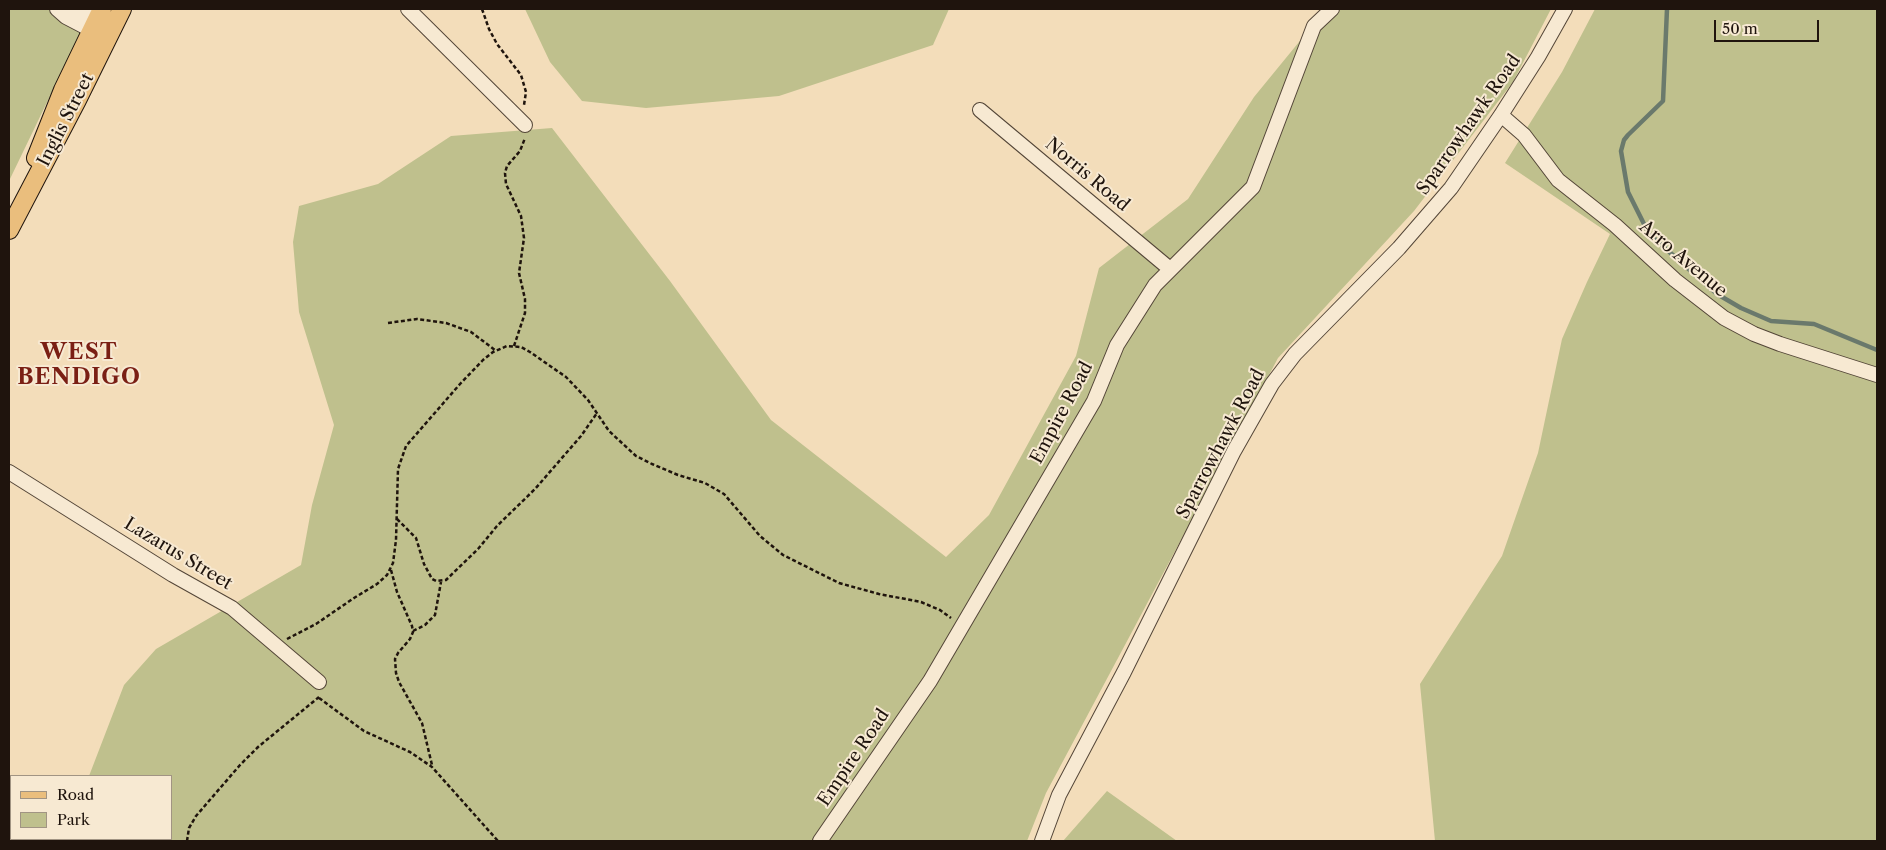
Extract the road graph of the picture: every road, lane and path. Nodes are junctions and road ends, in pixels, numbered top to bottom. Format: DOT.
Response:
graph roads {
  1 [pos="57,9"];
  2 [pos="73,9"];
  3 [pos="122,9"];
  4 [pos="408,9"];
  5 [pos="482,9"];
  6 [pos="1332,9"];
  7 [pos="1565,9"];
  8 [pos="97,19"];
  9 [pos="111,32"];
  10 [pos="980,110"];
  11 [pos="1501,115"];
  12 [pos="521,121"];
  13 [pos="9,226"];
  14 [pos="9,230"];
  15 [pos="1170,269"];
  16 [pos="388,323"];
  17 [pos="514,346"];
  18 [pos="496,351"];
  19 [pos="1877,375"];
  20 [pos="598,414"];
  21 [pos="9,472"];
  22 [pos="397,519"];
  23 [pos="390,569"];
  24 [pos="441,582"];
  25 [pos="962,626"];
  26 [pos="413,631"];
  27 [pos="276,645"];
  28 [pos="319,682"];
  29 [pos="319,698"];
  30 [pos="432,767"];
  31 [pos="188,841"];
  32 [pos="498,841"];
  33 [pos="820,841"];
  34 [pos="1042,841"];
  1 -- 8 [label="street"];
  2 -- 8 [label="street"];
  3 -- 9 [label="main road, Inglis Street"];
  4 -- 12 [label="street"];
  5 -- 12 [label="path"];
  6 -- 15 [label="street, Empire Road"];
  7 -- 11 [label="street, Sparrowhawk Road"];
  8 -- 9 [label="main road"];
  8 -- 13 [label="main road, Inglis Street"];
  9 -- 14 [label="main road, Inglis Street"];
  10 -- 15 [label="street, Norris Road"];
  11 -- 19 [label="street, Arro Avenue"];
  11 -- 34 [label="street, Sparrowhawk Road"];
  12 -- 17 [label="path"];
  15 -- 25 [label="street, Empire Road"];
  16 -- 18 [label="path"];
  17 -- 18 [label="path"];
  17 -- 20 [label="path"];
  18 -- 22 [label="path"];
  20 -- 24 [label="path"];
  20 -- 25 [label="path"];
  21 -- 27 [label="street, Lazarus Street"];
  22 -- 23 [label="path"];
  22 -- 24 [label="path"];
  23 -- 26 [label="path"];
  23 -- 27 [label="path"];
  24 -- 26 [label="path"];
  25 -- 33 [label="street, Empire Road"];
  26 -- 30 [label="path"];
  27 -- 28 [label="street, Lazarus Street"];
  28 -- 29 [label="path"];
  29 -- 30 [label="path"];
  29 -- 31 [label="path"];
  30 -- 32 [label="path"];
}
